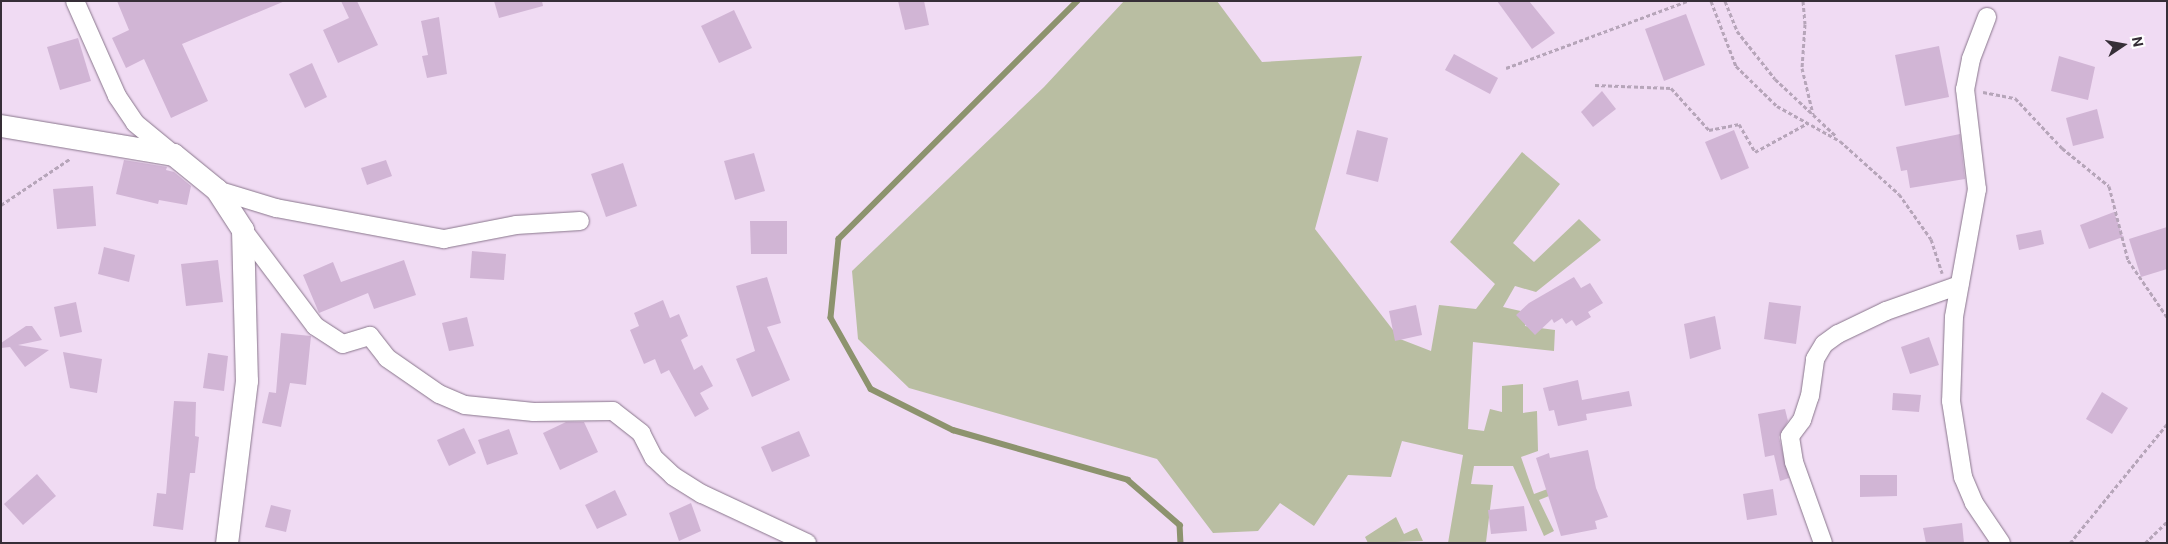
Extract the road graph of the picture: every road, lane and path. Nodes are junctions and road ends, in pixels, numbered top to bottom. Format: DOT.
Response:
graph roads {
  1 [pos="75,1"];
  2 [pos="1687,1"];
  3 [pos="1711,1"];
  4 [pos="1725,1"];
  5 [pos="1803,1"];
  6 [pos="1987,17"];
  7 [pos="1506,68"];
  8 [pos="1595,85"];
  9 [pos="1965,89"];
  10 [pos="1813,115"];
  11 [pos="1808,123"];
  12 [pos="1,126"];
  13 [pos="1840,141"];
  14 [pos="174,155"];
  15 [pos="74,156"];
  16 [pos="217,190"];
  17 [pos="1,205"];
  18 [pos="580,221"];
  19 [pos="243,230"];
  20 [pos="1953,288"];
  21 [pos="2167,316"];
  22 [pos="2167,424"];
  23 [pos="2167,522"];
  24 [pos="227,543"];
  25 [pos="807,543"];
  26 [pos="1823,543"];
  27 [pos="2001,543"];
  28 [pos="2070,543"];
  29 [pos="2145,543"];
  1 -- 14 [label="street"];
  2 -- 7 [label="path"];
  3 -- 11 [label="path"];
  4 -- 10 [label="path"];
  5 -- 10 [label="path"];
  6 -- 9 [label="street"];
  8 -- 11 [label="path"];
  9 -- 20 [label="street"];
  9 -- 21 [label="path"];
  10 -- 13 [label="path"];
  11 -- 13 [label="path"];
  12 -- 14 [label="street"];
  13 -- 20 [label="path"];
  14 -- 16 [label="street"];
  15 -- 17 [label="path"];
  16 -- 18 [label="street"];
  16 -- 19 [label="street"];
  19 -- 24 [label="street"];
  19 -- 25 [label="street"];
  20 -- 26 [label="street"];
  20 -- 27 [label="street"];
  22 -- 28 [label="path"];
  23 -- 29 [label="path"];
}
